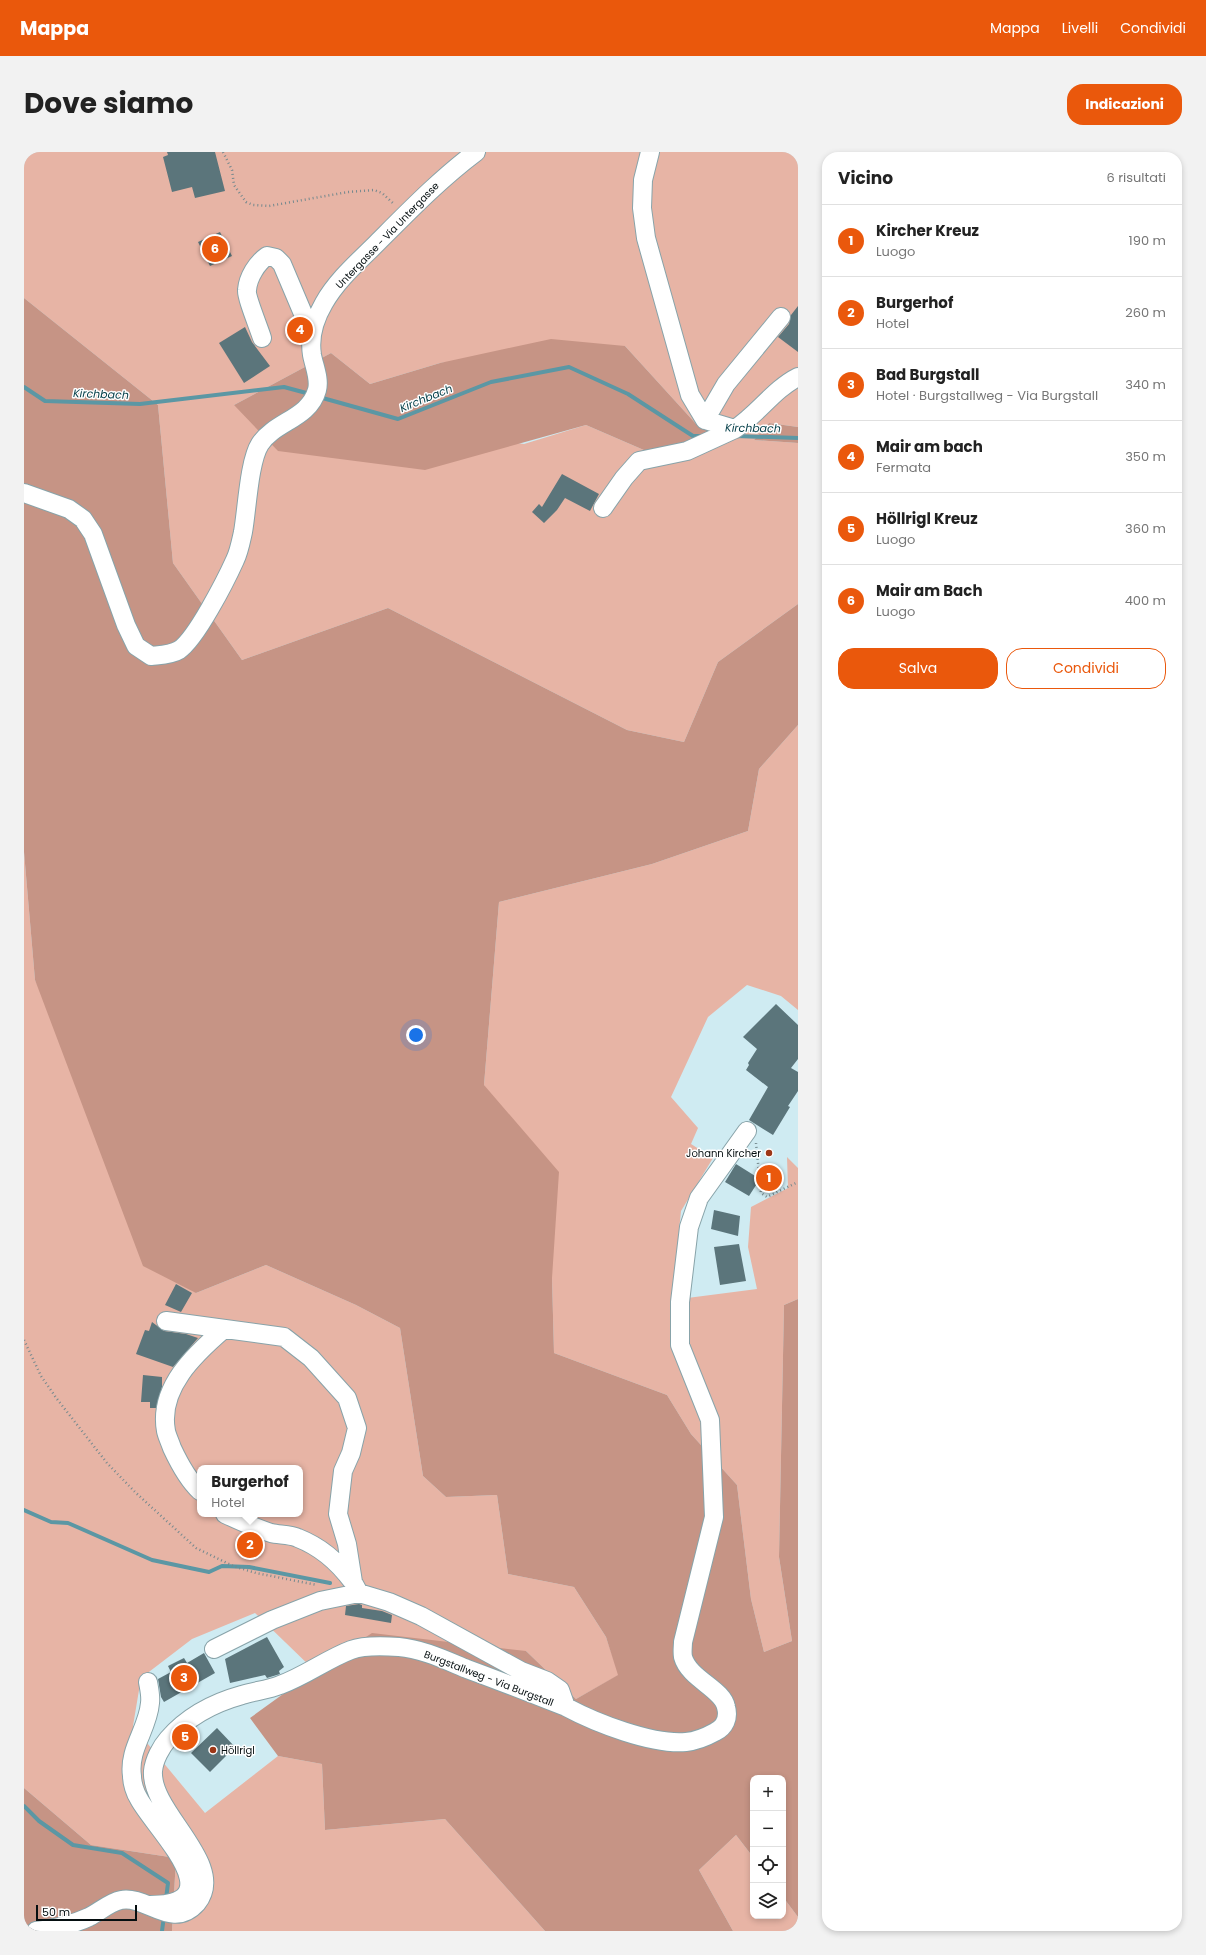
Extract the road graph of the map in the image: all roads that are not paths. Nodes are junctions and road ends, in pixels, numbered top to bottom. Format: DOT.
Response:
graph roads {
  1 [pos="476,152"];
  2 [pos="650,152"];
  3 [pos="781,317"];
  4 [pos="314,322"];
  5 [pos="262,338"];
  6 [pos="798,377"];
  7 [pos="705,420"];
  8 [pos="735,428"];
  9 [pos="24,493"];
  10 [pos="603,508"];
  11 [pos="746,1131"];
  12 [pos="166,1321"];
  13 [pos="224,1329"];
  14 [pos="197,1488"];
  15 [pos="231,1517"];
  16 [pos="356,1588"];
  17 [pos="214,1649"];
  18 [pos="148,1682"];
  19 [pos="566,1707"];
  20 [pos="152,1909"];
  21 [pos="24,1930"];
  22 [pos="35,1931"];
  1 -- 4 [label="street, Untergasse - Via Untergasse"];
  2 -- 7 [label="street"];
  3 -- 7 [label="street"];
  4 -- 5 [label="street"];
  4 -- 9 [label="street, Untergasse - Via Untergasse"];
  6 -- 8 [label="street"];
  7 -- 8 [label="street"];
  8 -- 10 [label="street"];
  11 -- 19 [label="street, Burgstallweg - Via Burgstall"];
  12 -- 13 [label="street"];
  13 -- 14 [label="street"];
  13 -- 16 [label="street"];
  15 -- 16 [label="street"];
  16 -- 17 [label="street"];
  16 -- 19 [label="street, Burgstallweg - Via Burgstall"];
  18 -- 20 [label="street"];
  19 -- 20 [label="street, Burgstallweg - Via Burgstall"];
  20 -- 22 [label="street, Burgstallweg - Via Burgstall"];
  21 -- 22 [label="street, Burgstallweg - Via Burgstall"];
}
